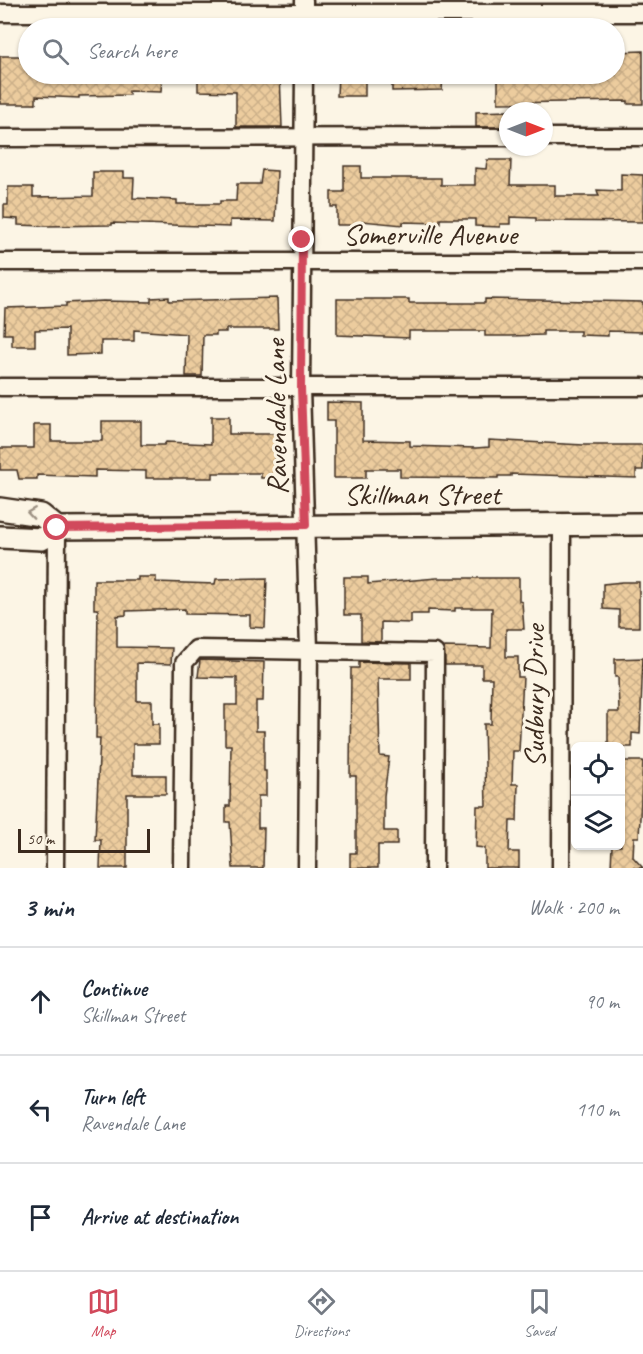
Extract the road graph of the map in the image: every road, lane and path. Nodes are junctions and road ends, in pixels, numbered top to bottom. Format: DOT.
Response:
graph roads {
  1 [pos="0,13"];
  2 [pos="643,13"];
  3 [pos="304,14"];
  4 [pos="304,84"];
  5 [pos="303,137"];
  6 [pos="499,137"];
  7 [pos="553,137"];
  8 [pos="643,137"];
  9 [pos="0,138"];
  10 [pos="302,261"];
  11 [pos="0,262"];
  12 [pos="643,262"];
  13 [pos="0,387"];
  14 [pos="643,387"];
  15 [pos="301,388"];
  16 [pos="0,509"];
  17 [pos="562,524"];
  18 [pos="643,524"];
  19 [pos="306,525"];
  20 [pos="57,528"];
  21 [pos="0,537"];
  22 [pos="309,649"];
  23 [pos="55,868"];
  24 [pos="182,868"];
  25 [pos="307,868"];
  26 [pos="434,868"];
  27 [pos="561,868"];
  1 -- 3 [label="street"];
  2 -- 3 [label="street"];
  4 -- 5 [label="street, Ravendale Lane"];
  5 -- 6 [label="street"];
  5 -- 9 [label="street"];
  5 -- 10 [label="street, Ravendale Lane"];
  7 -- 8 [label="street"];
  10 -- 11 [label="street, Somerville Avenue"];
  10 -- 12 [label="street, Somerville Avenue"];
  10 -- 15 [label="street, Ravendale Lane"];
  13 -- 15 [label="street"];
  14 -- 15 [label="street"];
  15 -- 19 [label="street, Ravendale Lane"];
  20 -- 16 [label="main road, one-way"];
  17 -- 18 [label="main road, Skillman Street"];
  17 -- 19 [label="main road, Skillman Street"];
  17 -- 27 [label="street, Sudbury Drive"];
  19 -- 20 [label="main road, Skillman Street"];
  19 -- 22 [label="street, Ravendale Lane"];
  20 -- 21 [label="main road, Skillman Street"];
  20 -- 23 [label="street"];
  22 -- 24 [label="street"];
  22 -- 25 [label="street, Ravendale Lane"];
  22 -- 26 [label="street"];
}
